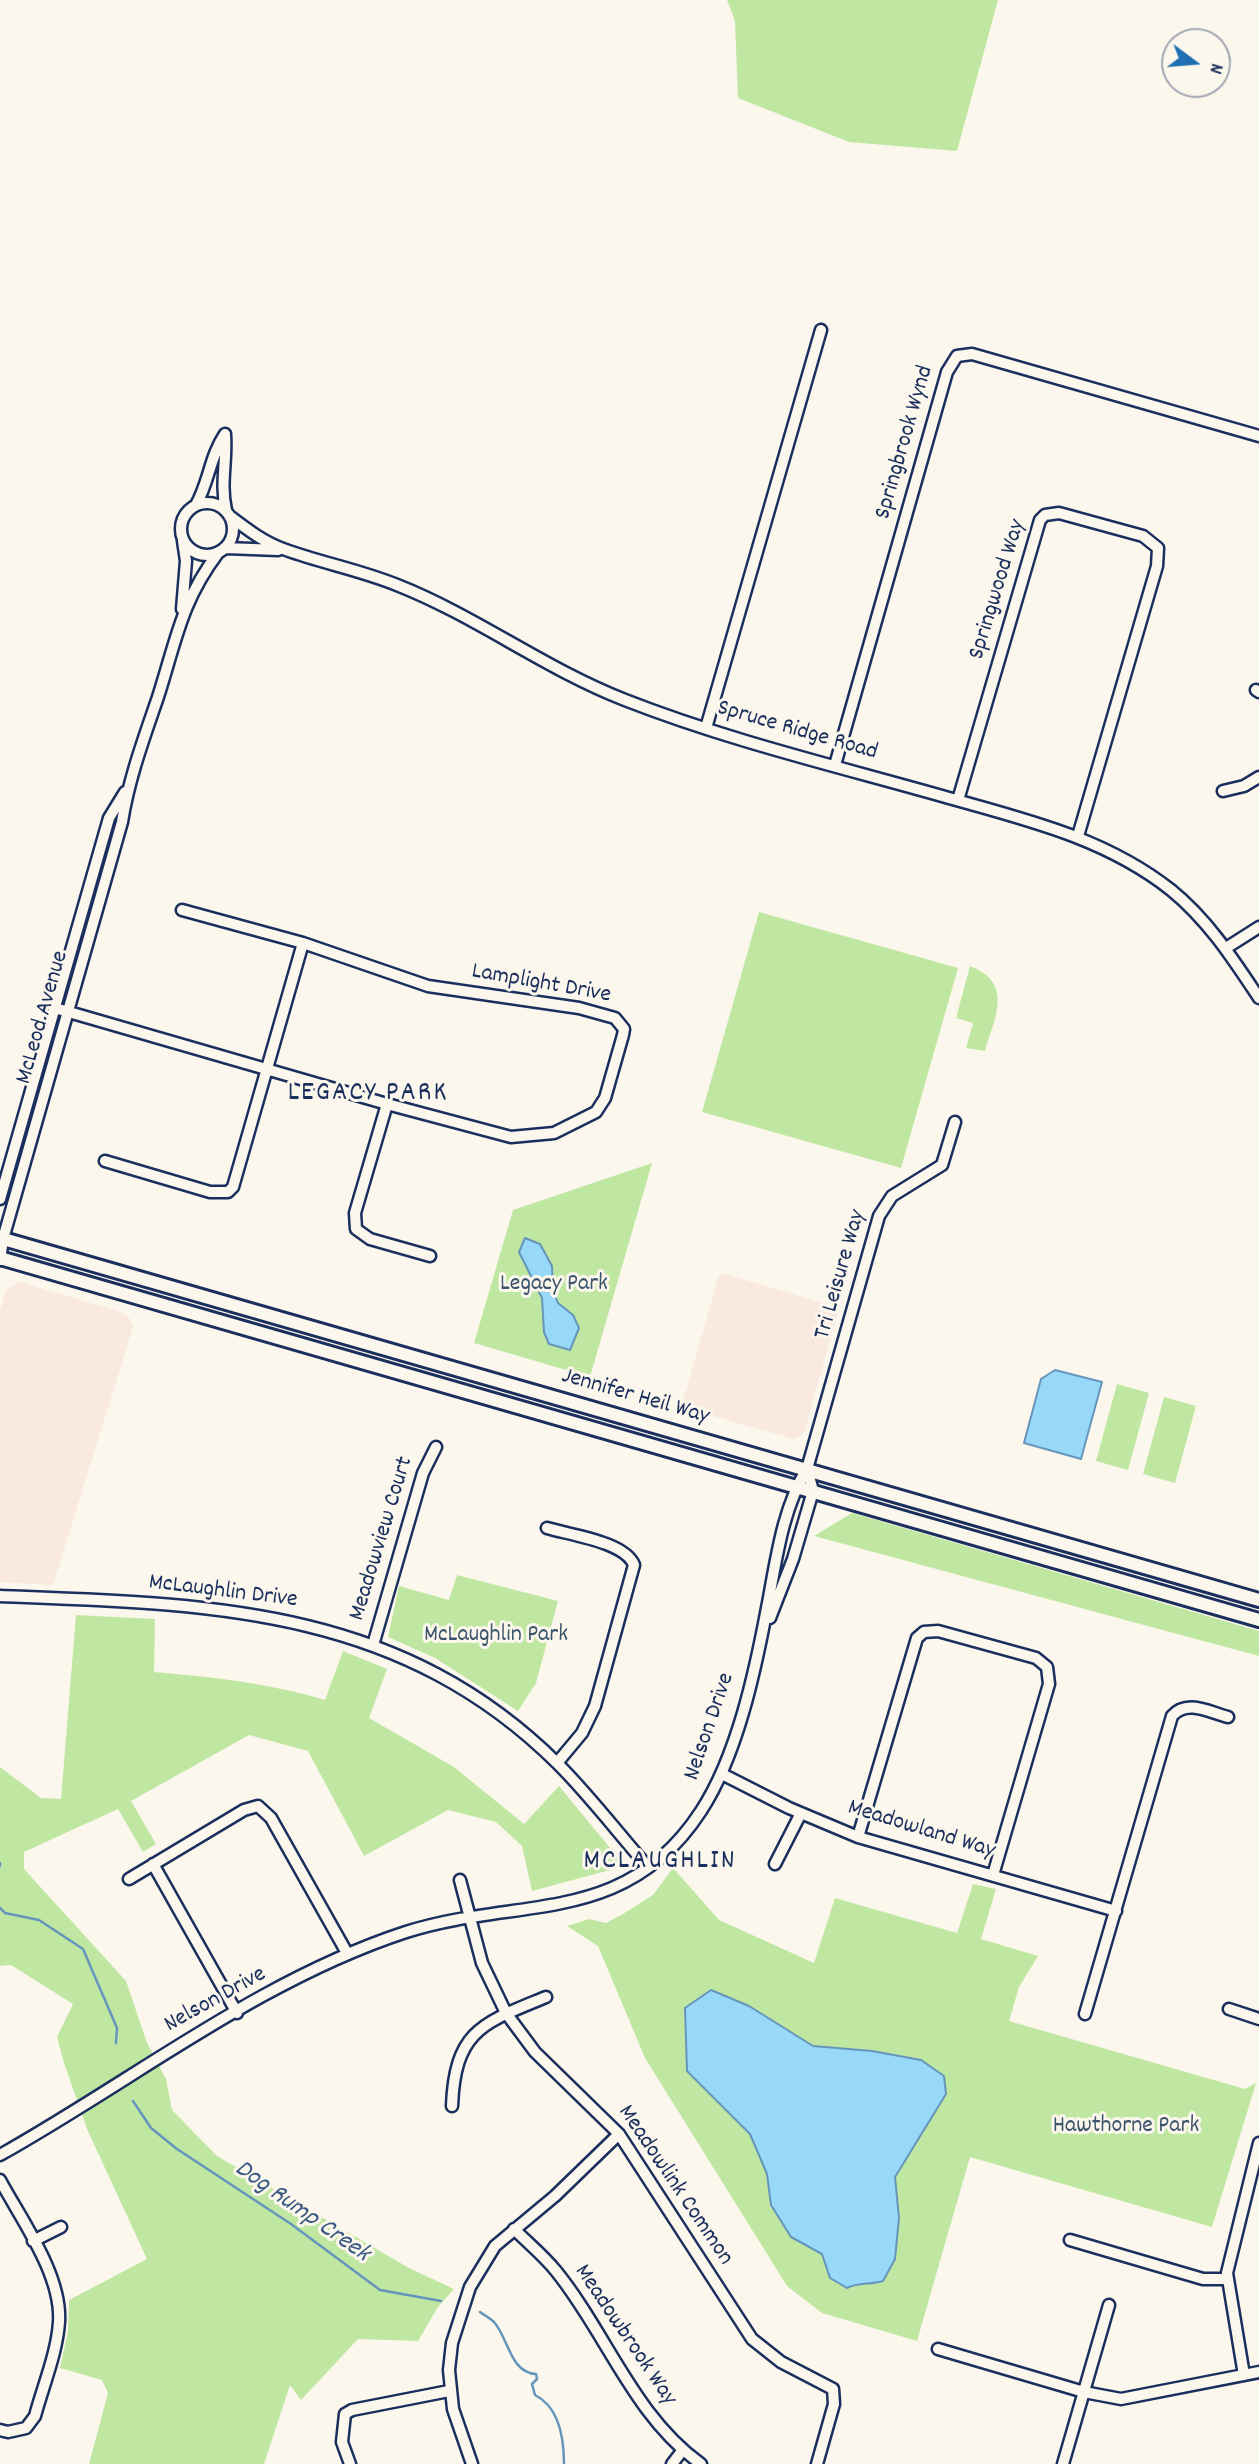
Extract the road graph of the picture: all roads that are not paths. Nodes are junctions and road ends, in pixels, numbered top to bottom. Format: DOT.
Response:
graph roads {
  1 [pos="821,330"];
  2 [pos="1259,436"];
  3 [pos="196,505"];
  4 [pos="228,514"];
  5 [pos="183,540"];
  6 [pos="285,550"];
  7 [pos="222,551"];
  8 [pos="181,615"];
  9 [pos="706,727"];
  10 [pos="835,765"];
  11 [pos="1259,777"];
  12 [pos="127,788"];
  13 [pos="1223,791"];
  14 [pos="958,800"];
  15 [pos="1078,836"];
  16 [pos="182,910"];
  17 [pos="1259,927"];
  18 [pos="303,943"];
  19 [pos="1226,948"];
  20 [pos="1259,998"];
  21 [pos="55,1008"];
  22 [pos="68,1012"];
  23 [pos="267,1070"];
  24 [pos="387,1104"];
  25 [pos="955,1122"];
  26 [pos="105,1161"];
  27 [pos="0,1199"];
  28 [pos="2,1238"];
  29 [pos="430,1256"];
  30 [pos="0,1259"];
  31 [pos="436,1447"];
  32 [pos="807,1469"];
  33 [pos="796,1487"];
  34 [pos="813,1491"];
  35 [pos="547,1528"];
  36 [pos="0,1596"];
  37 [pos="1259,1600"];
  38 [pos="1259,1620"];
  39 [pos="761,1643"];
  40 [pos="373,1645"];
  41 [pos="1228,1717"];
  42 [pos="557,1763"];
  43 [pos="722,1774"];
  44 [pos="801,1813"];
  45 [pos="858,1836"];
  46 [pos="153,1864"];
  47 [pos="775,1864"];
  48 [pos="648,1867"];
  49 [pos="993,1875"];
  50 [pos="128,1879"];
  51 [pos="460,1880"];
  52 [pos="1115,1911"];
  53 [pos="469,1917"];
  54 [pos="347,1953"];
  55 [pos="546,1997"];
  56 [pos="1229,2010"];
  57 [pos="237,2012"];
  58 [pos="506,2013"];
  59 [pos="1085,2014"];
  60 [pos="1259,2019"];
  61 [pos="452,2106"];
  62 [pos="619,2134"];
  63 [pos="1259,2143"];
  64 [pos="0,2155"];
  65 [pos="0,2180"];
  66 [pos="61,2227"];
  67 [pos="514,2229"];
  68 [pos="33,2241"];
  69 [pos="1070,2241"];
  70 [pos="1227,2279"];
  71 [pos="1109,2305"];
  72 [pos="938,2349"];
  73 [pos="1259,2372"];
  74 [pos="1244,2375"];
  75 [pos="449,2392"];
  76 [pos="1084,2392"];
  77 [pos="0,2430"];
  78 [pos="682,2451"];
  79 [pos="350,2464"];
  80 [pos="472,2464"];
  81 [pos="672,2464"];
  82 [pos="701,2464"];
  83 [pos="817,2464"];
  84 [pos="1063,2464"];
  1 -- 9 [label="street"];
  2 -- 10 [label="street, Springbrook Wynd"];
  3 -- 4 [label="street"];
  3 -- 4 [label="street"];
  3 -- 5 [label="street"];
  4 -- 6 [label="street, Spruce Ridge Road"];
  4 -- 7 [label="street"];
  5 -- 7 [label="street"];
  5 -- 8 [label="street, McLeod Avenue"];
  6 -- 7 [label="street, Spruce Ridge Road"];
  6 -- 9 [label="street, Spruce Ridge Road"];
  7 -- 8 [label="street, McLeod Avenue"];
  8 -- 12 [label="street, McLeod Avenue"];
  9 -- 10 [label="street, Spruce Ridge Road"];
  10 -- 14 [label="street, Spruce Ridge Road"];
  11 -- 13 [label="street"];
  12 -- 21 [label="street, McLeod Avenue"];
  12 -- 22 [label="street, McLeod Avenue"];
  14 -- 15 [label="street, Spruce Ridge Road"];
  14 -- 15 [label="street, Springwood Way"];
  15 -- 19 [label="street, Spruce Ridge Road"];
  16 -- 18 [label="street, Lamplight Drive"];
  17 -- 19 [label="street"];
  18 -- 23 [label="street"];
  18 -- 24 [label="street, Lamplight Drive"];
  19 -- 20 [label="street, Spruce Ridge Road"];
  21 -- 22 [label="street, Lamplight Drive"];
  21 -- 27 [label="street, McLeod Avenue"];
  22 -- 23 [label="street, Lamplight Drive"];
  22 -- 28 [label="street, McLeod Avenue"];
  23 -- 24 [label="street, Lamplight Drive"];
  23 -- 26 [label="street"];
  24 -- 29 [label="street"];
  25 -- 32 [label="street, Tri Leisure Way"];
  28 -- 30 [label="street, McLeod Avenue"];
  28 -- 32 [label="main road, Jennifer Heil Way"];
  30 -- 33 [label="main road, Jennifer Heil Way"];
  31 -- 40 [label="street, Meadowview Court"];
  32 -- 33 [label="street, Nelson Drive"];
  32 -- 34 [label="street"];
  32 -- 37 [label="main road, Jennifer Heil Way"];
  33 -- 34 [label="main road, Jennifer Heil Way"];
  33 -- 39 [label="street, Nelson Drive"];
  34 -- 38 [label="main road, Jennifer Heil Way"];
  34 -- 39 [label="street, Nelson Drive"];
  35 -- 42 [label="street"];
  36 -- 40 [label="street, McLaughlin Drive"];
  39 -- 43 [label="street, Nelson Drive"];
  40 -- 42 [label="street, McLaughlin Drive"];
  41 -- 52 [label="street"];
  42 -- 48 [label="street, McLaughlin Drive"];
  43 -- 44 [label="street, Meadowland Way"];
  43 -- 48 [label="street, Nelson Drive"];
  44 -- 45 [label="street, Meadowland Way"];
  44 -- 47 [label="street"];
  45 -- 49 [label="street, Meadowland Way"];
  45 -- 49 [label="street"];
  46 -- 50 [label="street"];
  46 -- 54 [label="street"];
  46 -- 57 [label="street"];
  48 -- 53 [label="street, Nelson Drive"];
  49 -- 52 [label="street, Meadowland Way"];
  51 -- 53 [label="street"];
  52 -- 59 [label="street"];
  53 -- 54 [label="street, Nelson Drive"];
  53 -- 58 [label="street, Meadowlink Common"];
  54 -- 57 [label="street, Nelson Drive"];
  55 -- 58 [label="street"];
  56 -- 60 [label="street"];
  57 -- 64 [label="street, Nelson Drive"];
  58 -- 61 [label="street"];
  58 -- 62 [label="street, Meadowlink Common"];
  62 -- 67 [label="street"];
  62 -- 83 [label="street, Meadowlink Common"];
  63 -- 70 [label="street"];
  65 -- 68 [label="street"];
  66 -- 68 [label="street"];
  67 -- 75 [label="street"];
  67 -- 78 [label="street, Meadowbrook Way"];
  68 -- 77 [label="street"];
  69 -- 70 [label="street"];
  70 -- 74 [label="street"];
  71 -- 76 [label="street"];
  72 -- 76 [label="street"];
  73 -- 74 [label="street"];
  74 -- 76 [label="street"];
  75 -- 79 [label="street"];
  75 -- 80 [label="street"];
  76 -- 84 [label="street"];
  78 -- 81 [label="street"];
  78 -- 82 [label="street, Meadowbrook Way"];
}
